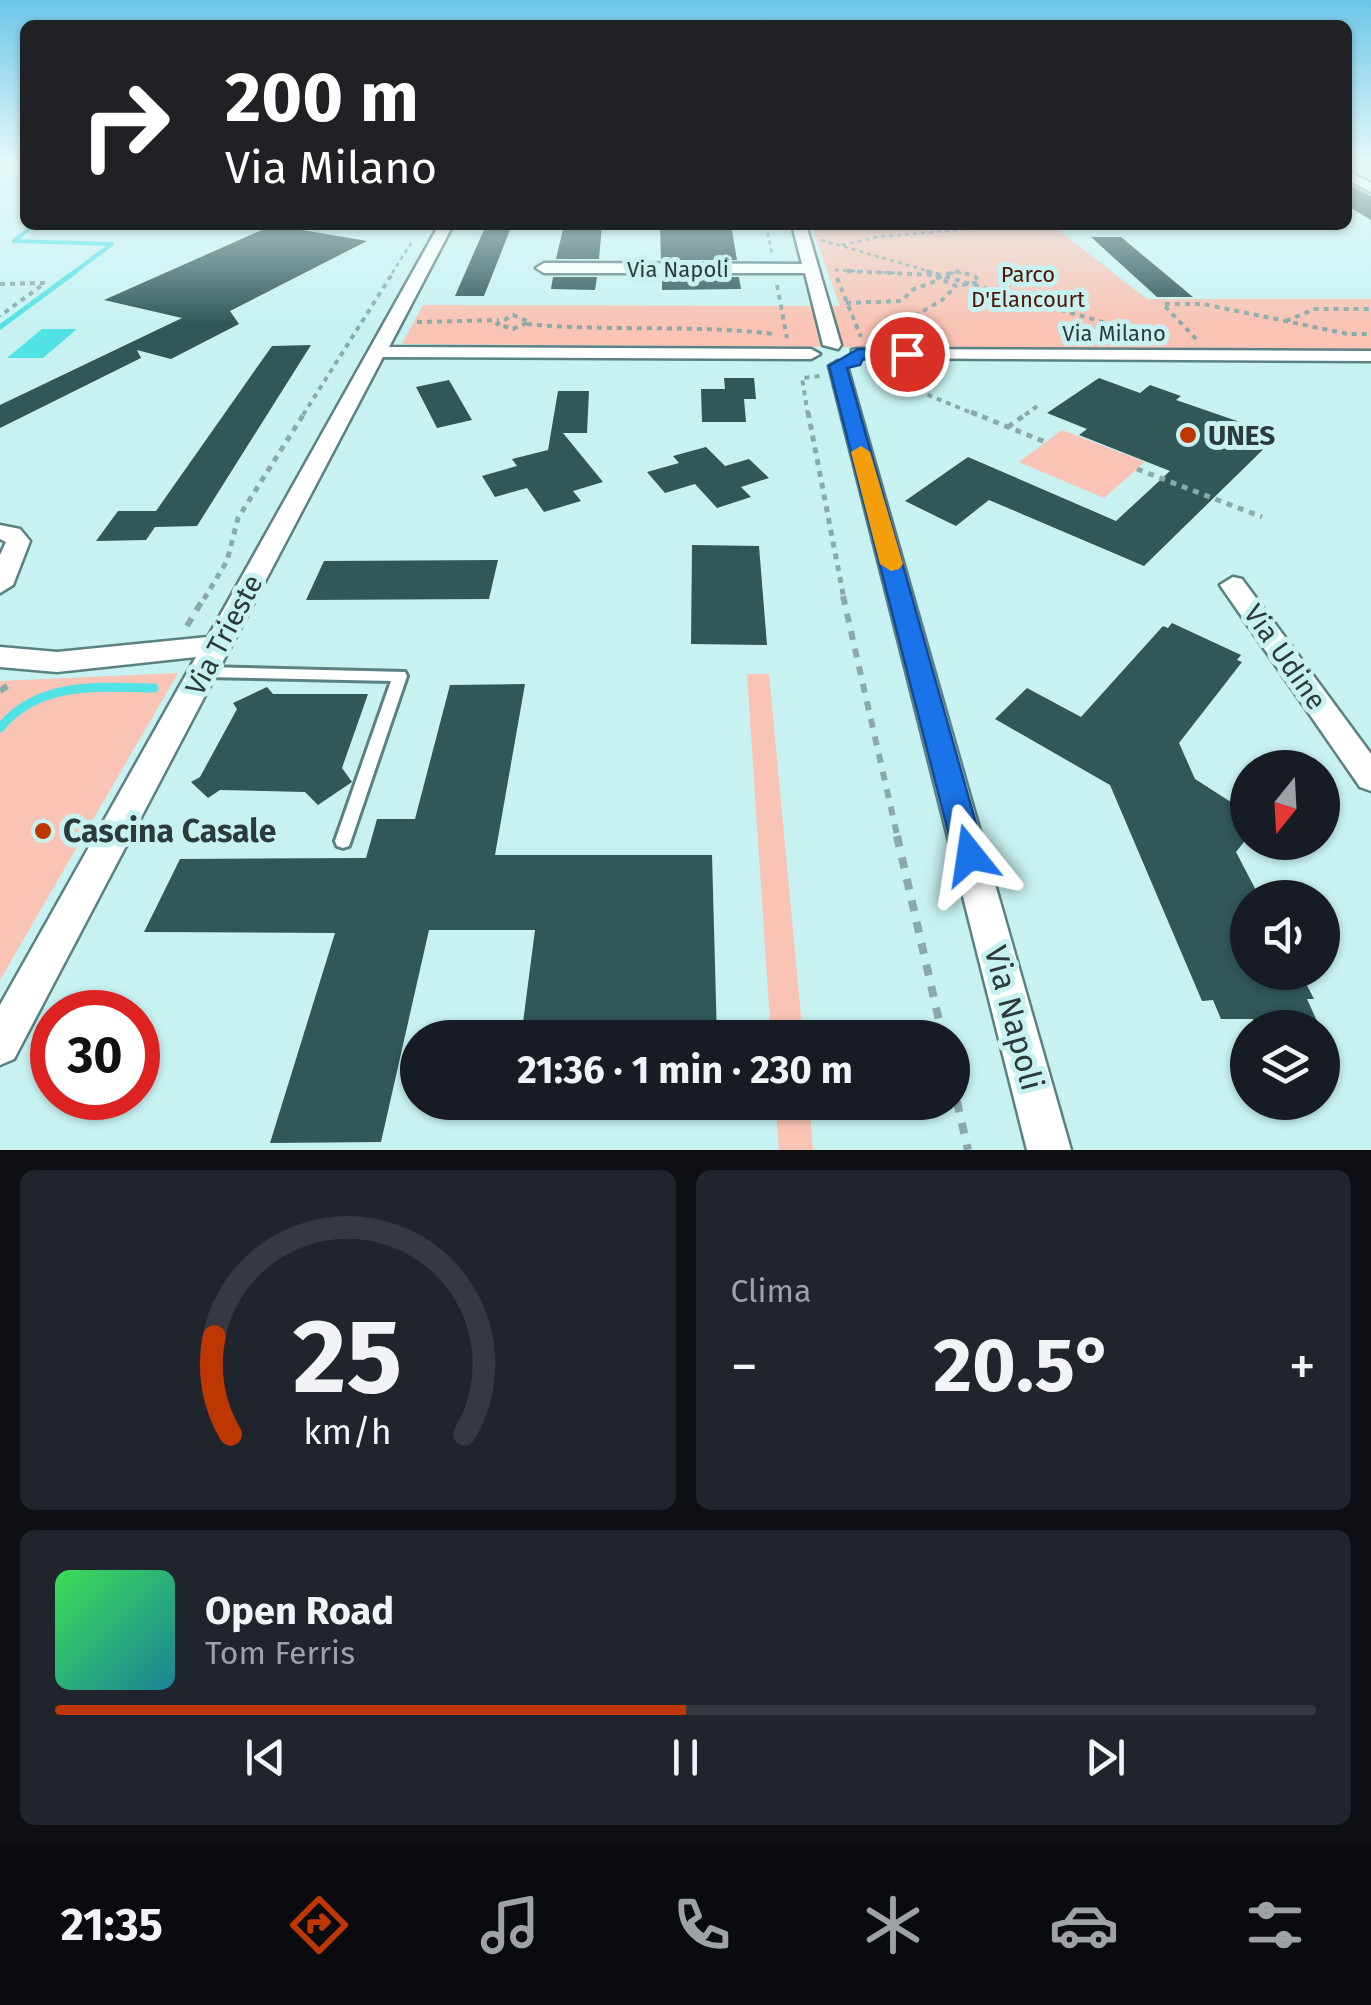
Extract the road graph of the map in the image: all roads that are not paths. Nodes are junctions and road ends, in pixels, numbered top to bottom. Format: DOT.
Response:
graph roads {
  1 [pos="443,230"];
  2 [pos="801,230"];
  3 [pos="544,268"];
  4 [pos="812,269"];
  5 [pos="821,351"];
  6 [pos="378,352"];
  7 [pos="1371,356"];
  8 [pos="0,532"];
  9 [pos="0,585"];
  10 [pos="1233,585"];
  11 [pos="218,645"];
  12 [pos="0,657"];
  13 [pos="204,672"];
  14 [pos="1371,778"];
  15 [pos="343,840"];
  16 [pos="0,1045"];
  17 [pos="1049,1150"];
  1 -- 6 [label="street, Via Trieste"];
  2 -- 4 [label="street, Via Napoli"];
  3 -- 4 [label="street, Via Napoli"];
  4 -- 5 [label="street, Via Napoli"];
  5 -- 6 [label="street, Via Milano"];
  5 -- 7 [label="street, Via Milano"];
  5 -- 17 [label="street, Via Napoli"];
  6 -- 11 [label="street, Via Trieste"];
  8 -- 9 [label="street"];
  10 -- 14 [label="street, Via Udine"];
  11 -- 12 [label="street"];
  11 -- 13 [label="street, Via Trieste"];
  13 -- 15 [label="lane"];
  13 -- 16 [label="street, Via Trieste"];
}
